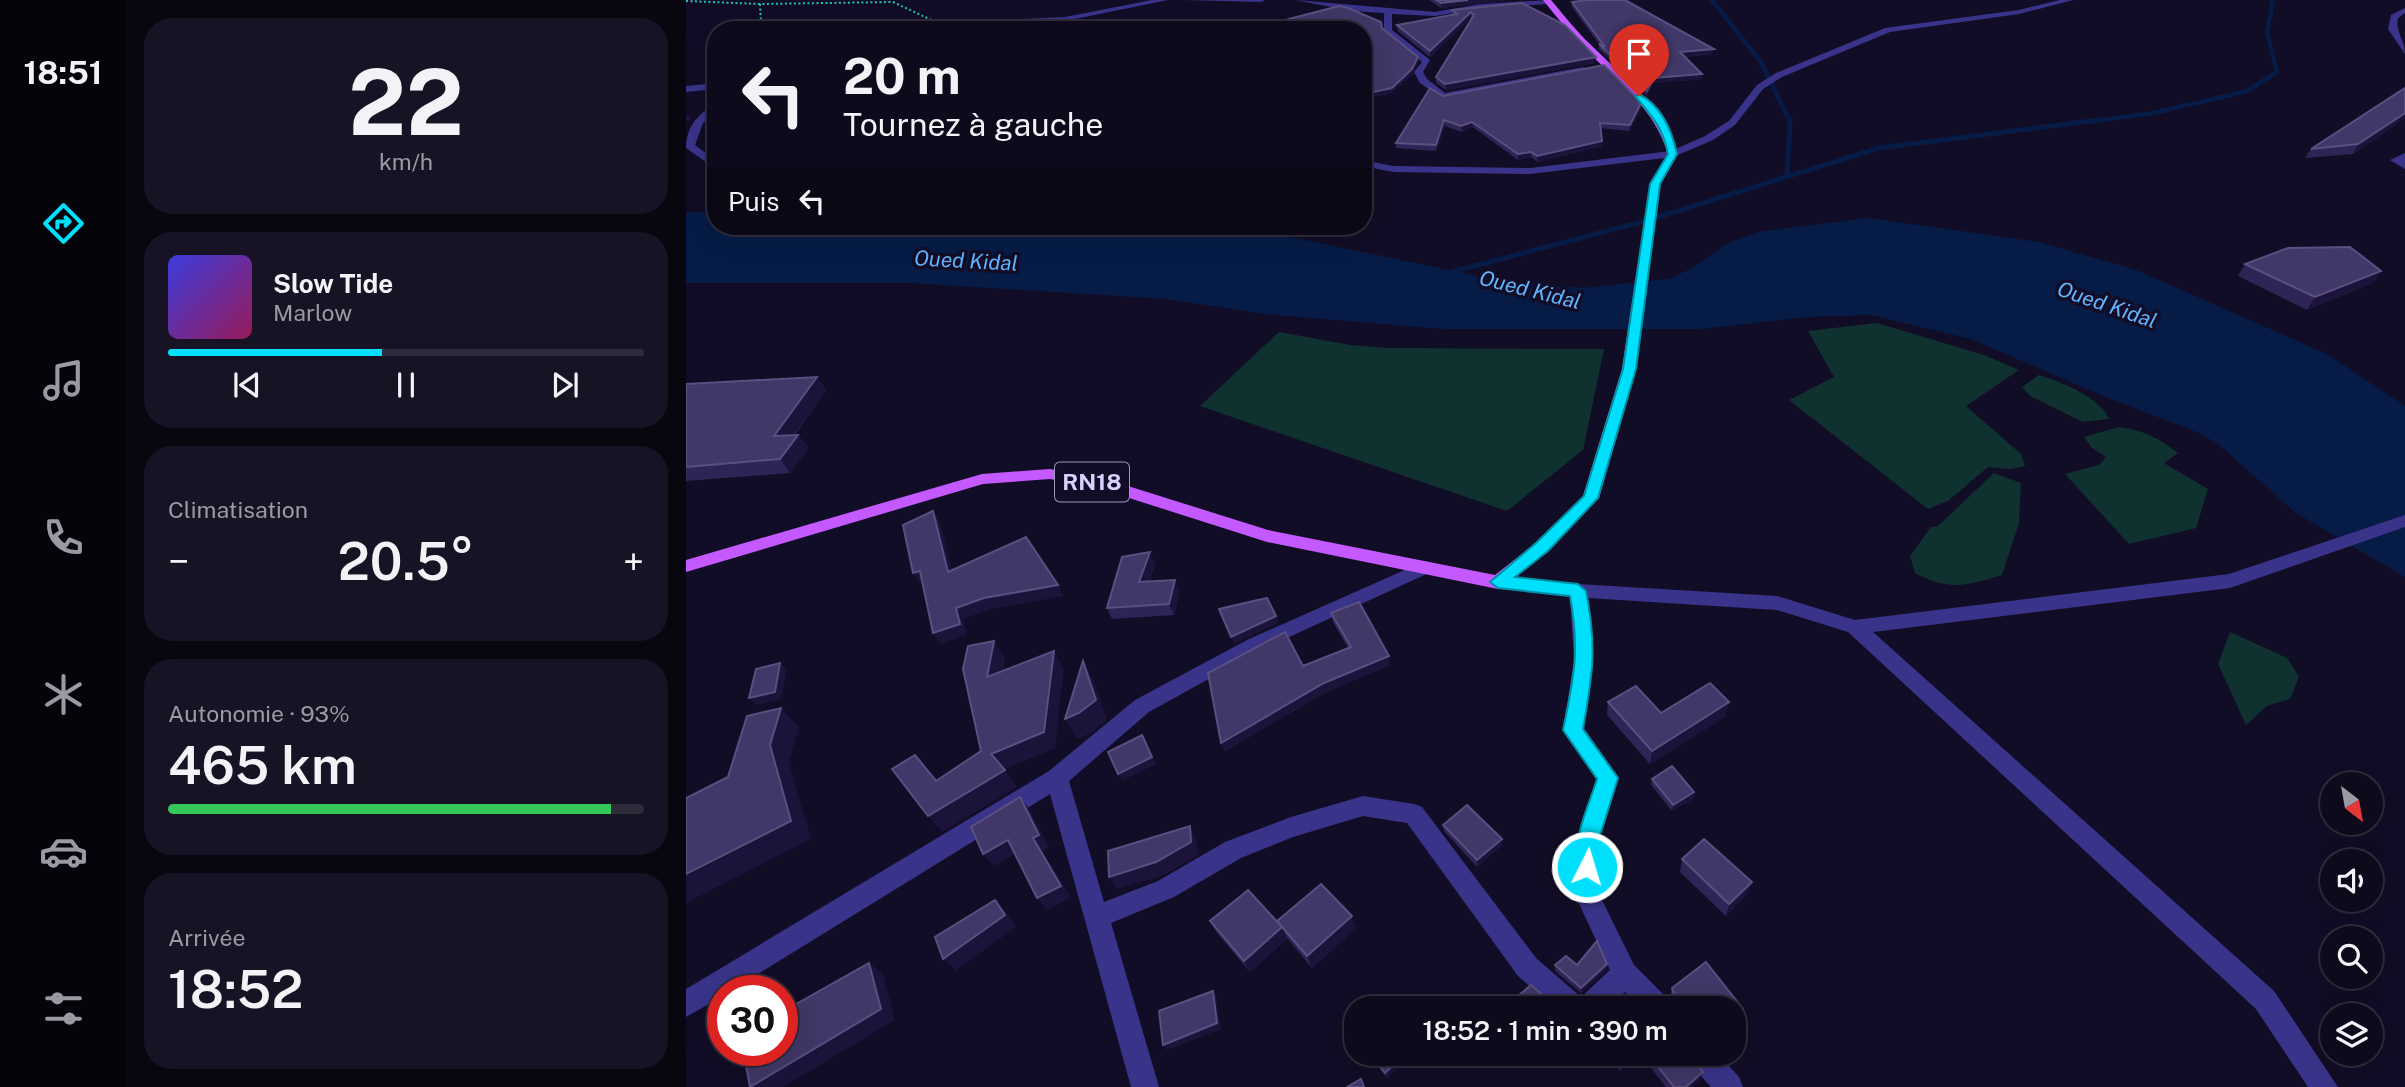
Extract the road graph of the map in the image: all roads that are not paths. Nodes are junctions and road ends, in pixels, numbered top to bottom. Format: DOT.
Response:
graph roads {
  1 [pos="1164,0"];
  2 [pos="1188,0"];
  3 [pos="1261,0"];
  4 [pos="1298,0"];
  5 [pos="2069,0"];
  6 [pos="2399,0"];
  7 [pos="1548,1"];
  8 [pos="2405,9"];
  9 [pos="1388,11"];
  10 [pos="1040,21"];
  11 [pos="2405,51"];
  12 [pos="1608,66"];
  13 [pos="707,87"];
  14 [pos="686,89"];
  15 [pos="707,112"];
  16 [pos="707,148"];
  17 [pos="694,150"];
  18 [pos="1673,154"];
  19 [pos="2405,156"];
  20 [pos="707,159"];
  21 [pos="1372,165"];
  22 [pos="2405,166"];
  23 [pos="2405,521"];
  24 [pos="686,566"];
  25 [pos="1425,567"];
  26 [pos="1498,582"];
  27 [pos="1578,591"];
  28 [pos="1855,627"];
  29 [pos="1057,778"];
  30 [pos="1097,917"];
  31 [pos="1625,974"];
  32 [pos="1560,996"];
  33 [pos="1601,996"];
  34 [pos="1647,996"];
  35 [pos="686,1004"];
  36 [pos="1711,1066"];
  37 [pos="1145,1087"];
  38 [pos="1729,1087"];
  39 [pos="2325,1087"];
  1 -- 10 [label="street"];
  2 -- 3 [label="street"];
  4 -- 9 [label="street"];
  5 -- 18 [label="street"];
  6 -- 8 [label="street"];
  7 -- 9 [label="street"];
  7 -- 12 [label="main road"];
  8 -- 11 [label="street"];
  9 -- 12 [label="street"];
  12 -- 18 [label="main road"];
  13 -- 14 [label="street"];
  15 -- 17 [label="street"];
  16 -- 17 [label="street"];
  17 -- 20 [label="street"];
  18 -- 21 [label="street"];
  18 -- 26 [label="main road"];
  19 -- 22 [label="street"];
  23 -- 28 [label="street"];
  24 -- 25 [label="main road, RN18"];
  25 -- 26 [label="main road, RN18"];
  25 -- 29 [label="street"];
  26 -- 27 [label="street"];
  27 -- 28 [label="street"];
  27 -- 31 [label="street"];
  28 -- 39 [label="street"];
  29 -- 30 [label="street"];
  29 -- 35 [label="street"];
  30 -- 32 [label="street"];
  30 -- 37 [label="street"];
  31 -- 33 [label="street"];
  31 -- 34 [label="street"];
  36 -- 38 [label="street"];
}
